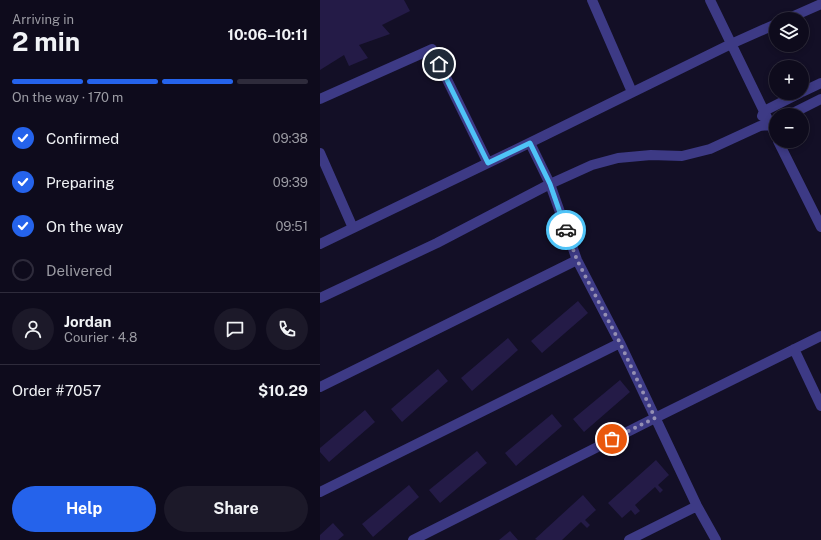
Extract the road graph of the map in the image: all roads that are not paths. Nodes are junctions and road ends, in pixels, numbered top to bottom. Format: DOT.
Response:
graph roads {
  1 [pos="592,0"];
  2 [pos="710,0"];
  3 [pos="821,4"];
  4 [pos="803,12"];
  5 [pos="769,27"];
  6 [pos="731,44"];
  7 [pos="821,83"];
  8 [pos="809,89"];
  9 [pos="632,92"];
  10 [pos="320,99"];
  11 [pos="821,99"];
  12 [pos="787,100"];
  13 [pos="803,108"];
  14 [pos="764,111"];
  15 [pos="769,118"];
  16 [pos="769,124"];
  17 [pos="760,126"];
  18 [pos="530,143"];
  19 [pos="782,148"];
  20 [pos="320,153"];
  21 [pos="488,163"];
  22 [pos="550,184"];
  23 [pos="821,227"];
  24 [pos="353,228"];
  25 [pos="320,244"];
  26 [pos="577,260"];
  27 [pos="320,298"];
  28 [pos="821,336"];
  29 [pos="620,343"];
  30 [pos="794,349"];
  31 [pos="320,387"];
  32 [pos="821,406"];
  33 [pos="655,418"];
  34 [pos="320,492"];
  35 [pos="697,506"];
  36 [pos="413,540"];
  37 [pos="628,540"];
  38 [pos="716,540"];
  1 -- 9 [label="street"];
  2 -- 6 [label="street"];
  3 -- 4 [label="street"];
  5 -- 6 [label="street"];
  6 -- 9 [label="street"];
  6 -- 14 [label="street"];
  7 -- 8 [label="street"];
  9 -- 18 [label="street"];
  10 -- 21 [label="street"];
  11 -- 13 [label="street"];
  12 -- 14 [label="street"];
  14 -- 15 [label="street"];
  14 -- 17 [label="street"];
  16 -- 17 [label="street"];
  17 -- 22 [label="street"];
  18 -- 21 [label="street"];
  18 -- 22 [label="street"];
  19 -- 23 [label="street"];
  20 -- 24 [label="street"];
  21 -- 24 [label="street"];
  22 -- 26 [label="street"];
  22 -- 27 [label="street"];
  24 -- 25 [label="street"];
  26 -- 29 [label="street"];
  26 -- 31 [label="street"];
  28 -- 30 [label="street"];
  29 -- 33 [label="street"];
  29 -- 34 [label="street"];
  30 -- 32 [label="street"];
  30 -- 33 [label="street"];
  33 -- 35 [label="street"];
  33 -- 36 [label="street"];
  35 -- 37 [label="street"];
  35 -- 38 [label="street"];
}
